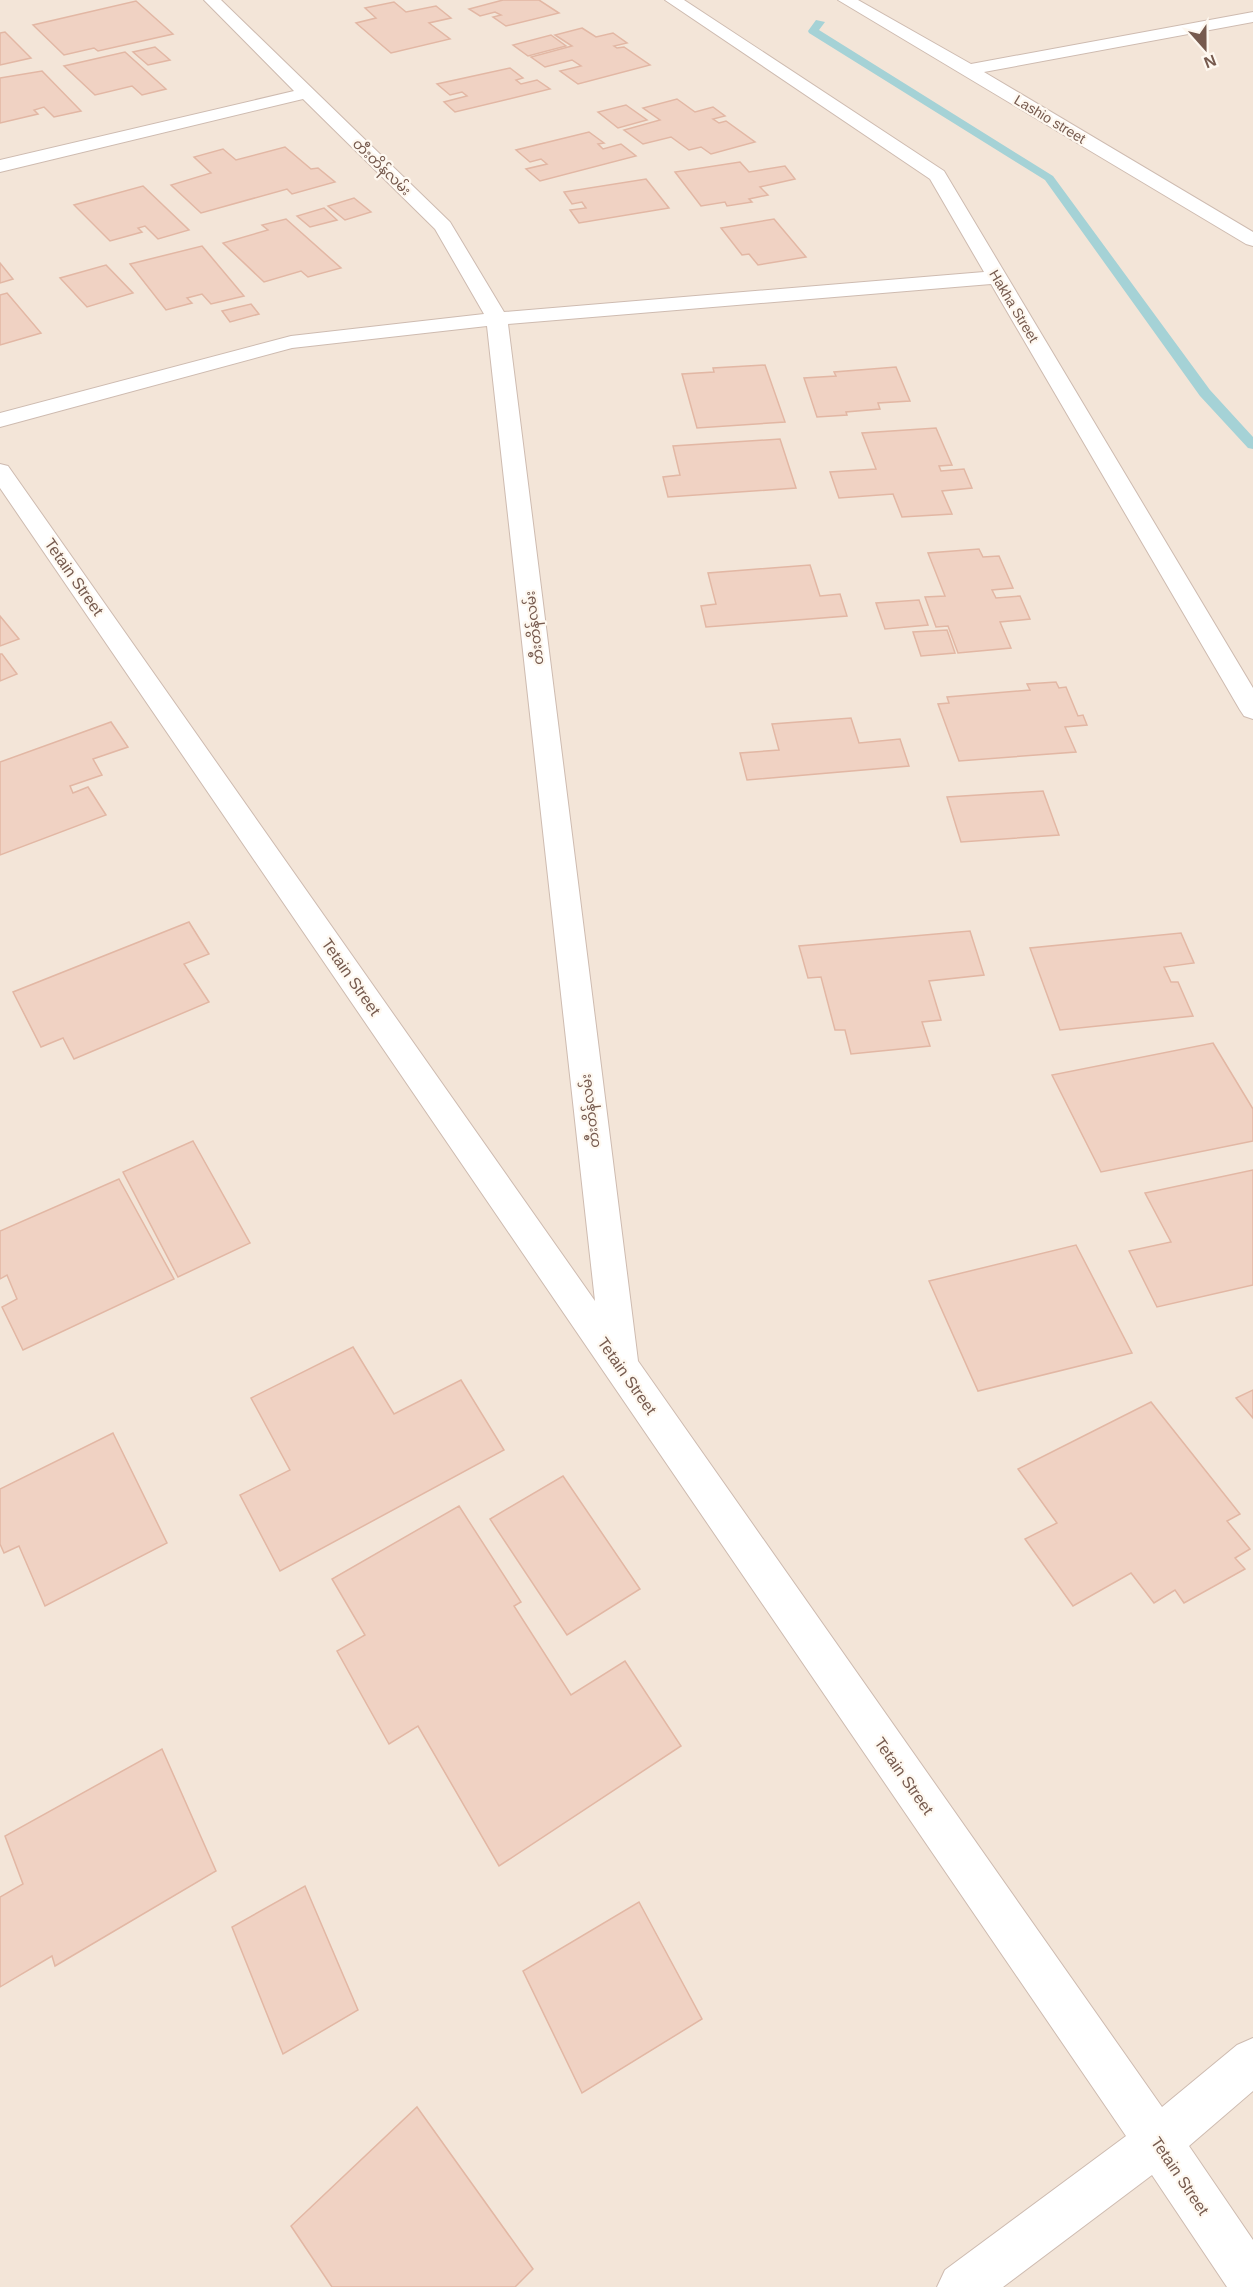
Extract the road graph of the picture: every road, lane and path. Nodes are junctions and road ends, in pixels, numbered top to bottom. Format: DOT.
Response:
graph roads {
  1 [pos="212,0"];
  2 [pos="673,0"];
  3 [pos="846,0"];
  4 [pos="1253,17"];
  5 [pos="968,70"];
  6 [pos="307,93"];
  7 [pos="0,166"];
  8 [pos="1253,240"];
  9 [pos="997,277"];
  10 [pos="497,320"];
  11 [pos="0,420"];
  12 [pos="0,471"];
  13 [pos="1253,710"];
  14 [pos="620,1365"];
  15 [pos="1253,2061"];
  16 [pos="1157,2142"];
  17 [pos="1253,2283"];
  18 [pos="962,2287"];
  1 -- 6 [label="street, တီးတိန်လမ်း"];
  2 -- 9 [label="street, Hakha Street"];
  3 -- 5 [label="street, Lashio street"];
  4 -- 5 [label="street"];
  5 -- 8 [label="street, Lashio street"];
  6 -- 7 [label="street"];
  6 -- 10 [label="street, တီးတိန်လမ်း"];
  9 -- 10 [label="street"];
  9 -- 13 [label="street, Hakha Street"];
  10 -- 11 [label="street"];
  10 -- 14 [label="street, တီးတိန်လမ်း"];
  12 -- 14 [label="street, Tetain Street"];
  14 -- 16 [label="street, Tetain Street"];
  15 -- 16 [label="street"];
  16 -- 17 [label="street, Tetain Street"];
  16 -- 18 [label="street"];
}
